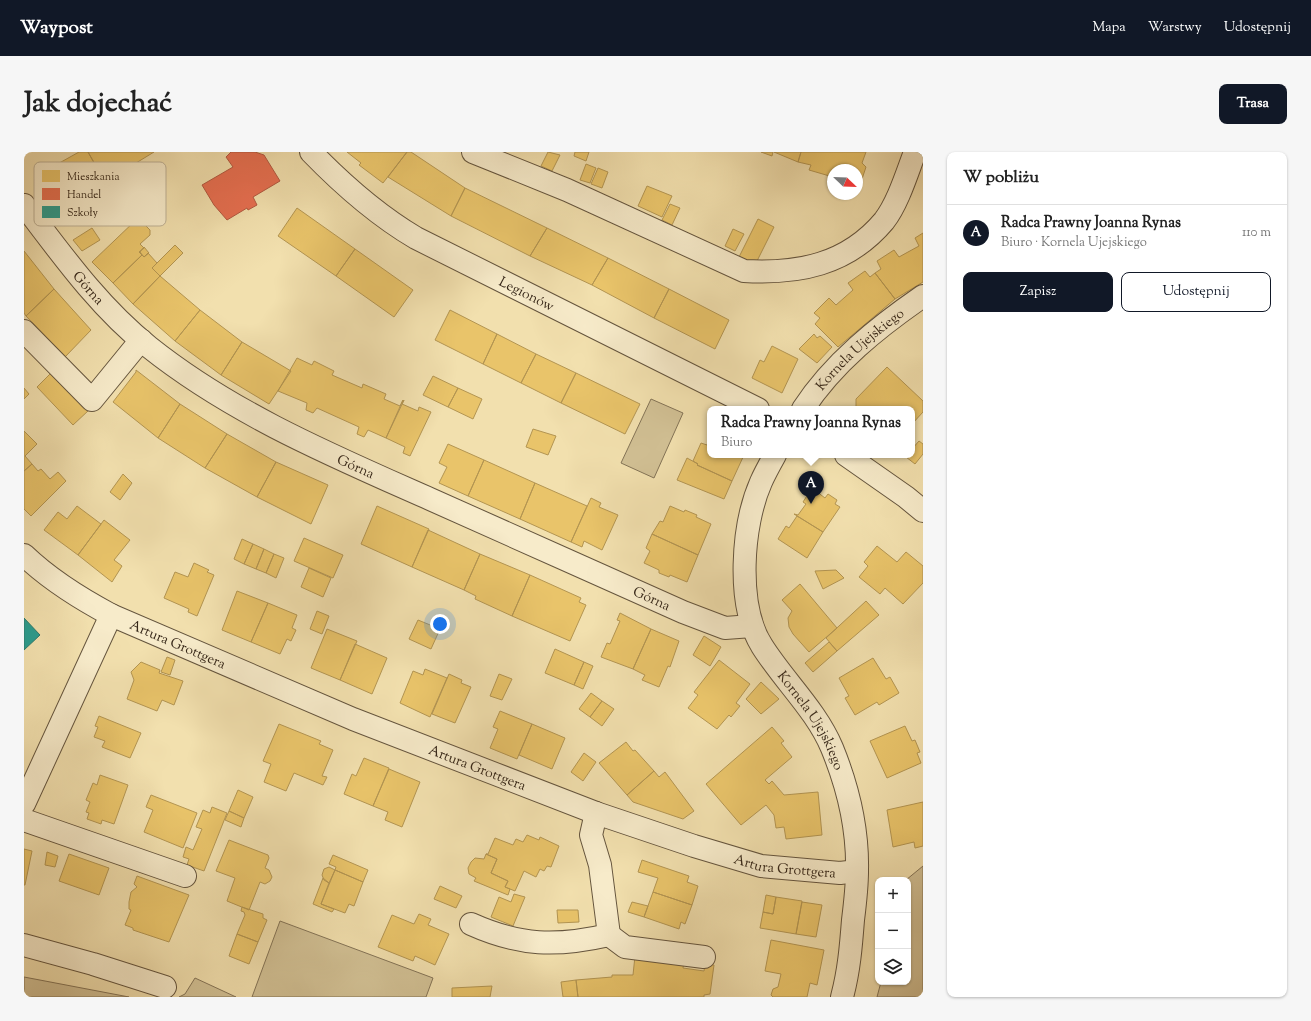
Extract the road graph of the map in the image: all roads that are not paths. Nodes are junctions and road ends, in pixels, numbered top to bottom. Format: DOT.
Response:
graph roads {
  1 [pos="311,152"];
  2 [pos="473,152"];
  3 [pos="915,152"];
  4 [pos="24,205"];
  5 [pos="34,218"];
  6 [pos="40,226"];
  7 [pos="923,296"];
  8 [pos="24,331"];
  9 [pos="141,340"];
  10 [pos="752,406"];
  11 [pos="805,406"];
  12 [pos="773,458"];
  13 [pos="850,458"];
  14 [pos="923,511"];
  15 [pos="24,555"];
  16 [pos="110,615"];
  17 [pos="752,626"];
  18 [pos="24,804"];
  19 [pos="596,812"];
  20 [pos="24,820"];
  21 [pos="858,871"];
  22 [pos="185,876"];
  23 [pos="471,924"];
  24 [pos="609,934"];
  25 [pos="24,945"];
  26 [pos="704,957"];
  27 [pos="165,987"];
  28 [pos="842,997"];
  1 -- 10 [label="street, Legionów"];
  2 -- 3 [label="street"];
  4 -- 5 [label="street, Górna"];
  6 -- 9 [label="street, Górna"];
  7 -- 11 [label="street, Kornela Ujejskiego"];
  8 -- 9 [label="street"];
  9 -- 17 [label="street, Górna"];
  12 -- 17 [label="street, Kornela Ujejskiego"];
  13 -- 14 [label="street"];
  15 -- 16 [label="street, Artura Grottgera"];
  16 -- 18 [label="street"];
  16 -- 19 [label="street, Artura Grottgera"];
  17 -- 21 [label="street, Kornela Ujejskiego"];
  19 -- 21 [label="street, Artura Grottgera"];
  19 -- 24 [label="street"];
  20 -- 22 [label="street"];
  21 -- 28 [label="street, Kornela Ujejskiego"];
  23 -- 24 [label="street"];
  24 -- 26 [label="street"];
  25 -- 27 [label="street"];
}
